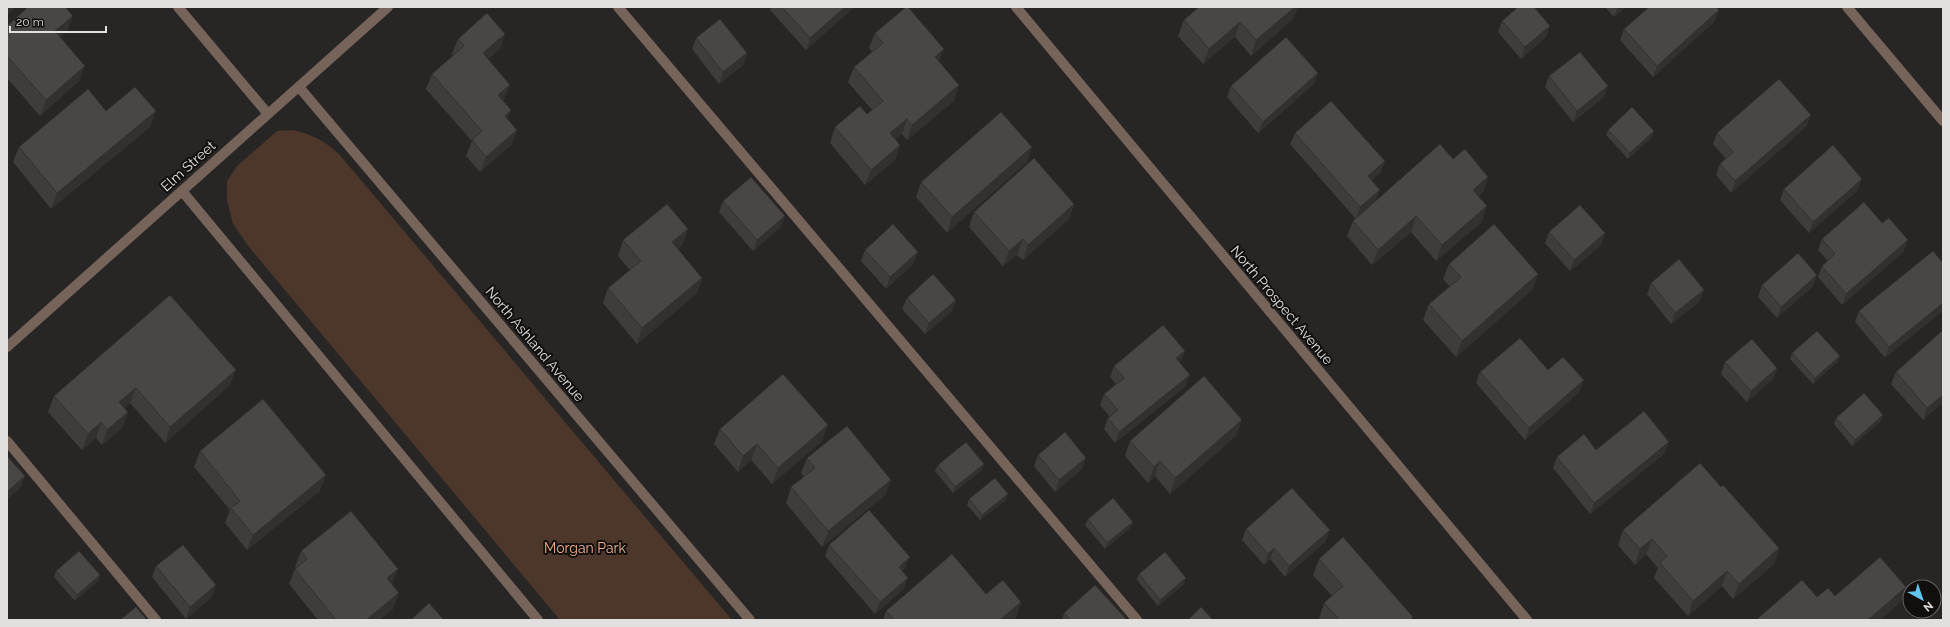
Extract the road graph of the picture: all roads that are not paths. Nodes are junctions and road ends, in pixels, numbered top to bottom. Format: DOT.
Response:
graph roads {
  1 [pos="178,7"];
  2 [pos="388,7"];
  3 [pos="618,7"];
  4 [pos="1016,7"];
  5 [pos="1847,7"];
  6 [pos="299,86"];
  7 [pos="268,114"];
  8 [pos="1943,121"];
  9 [pos="182,191"];
  10 [pos="7,347"];
  11 [pos="7,441"];
  12 [pos="156,620"];
  13 [pos="538,620"];
  14 [pos="750,620"];
  15 [pos="1137,620"];
  16 [pos="1527,620"];
  1 -- 7 [label="street"];
  2 -- 6 [label="street, Elm Street"];
  3 -- 15 [label="street"];
  4 -- 16 [label="street, North Prospect Avenue"];
  5 -- 8 [label="street"];
  6 -- 7 [label="street, Elm Street"];
  6 -- 14 [label="street, North Ashland Avenue"];
  7 -- 9 [label="street, Elm Street"];
  9 -- 10 [label="street, Elm Street"];
  9 -- 13 [label="street"];
  11 -- 12 [label="street"];
}
